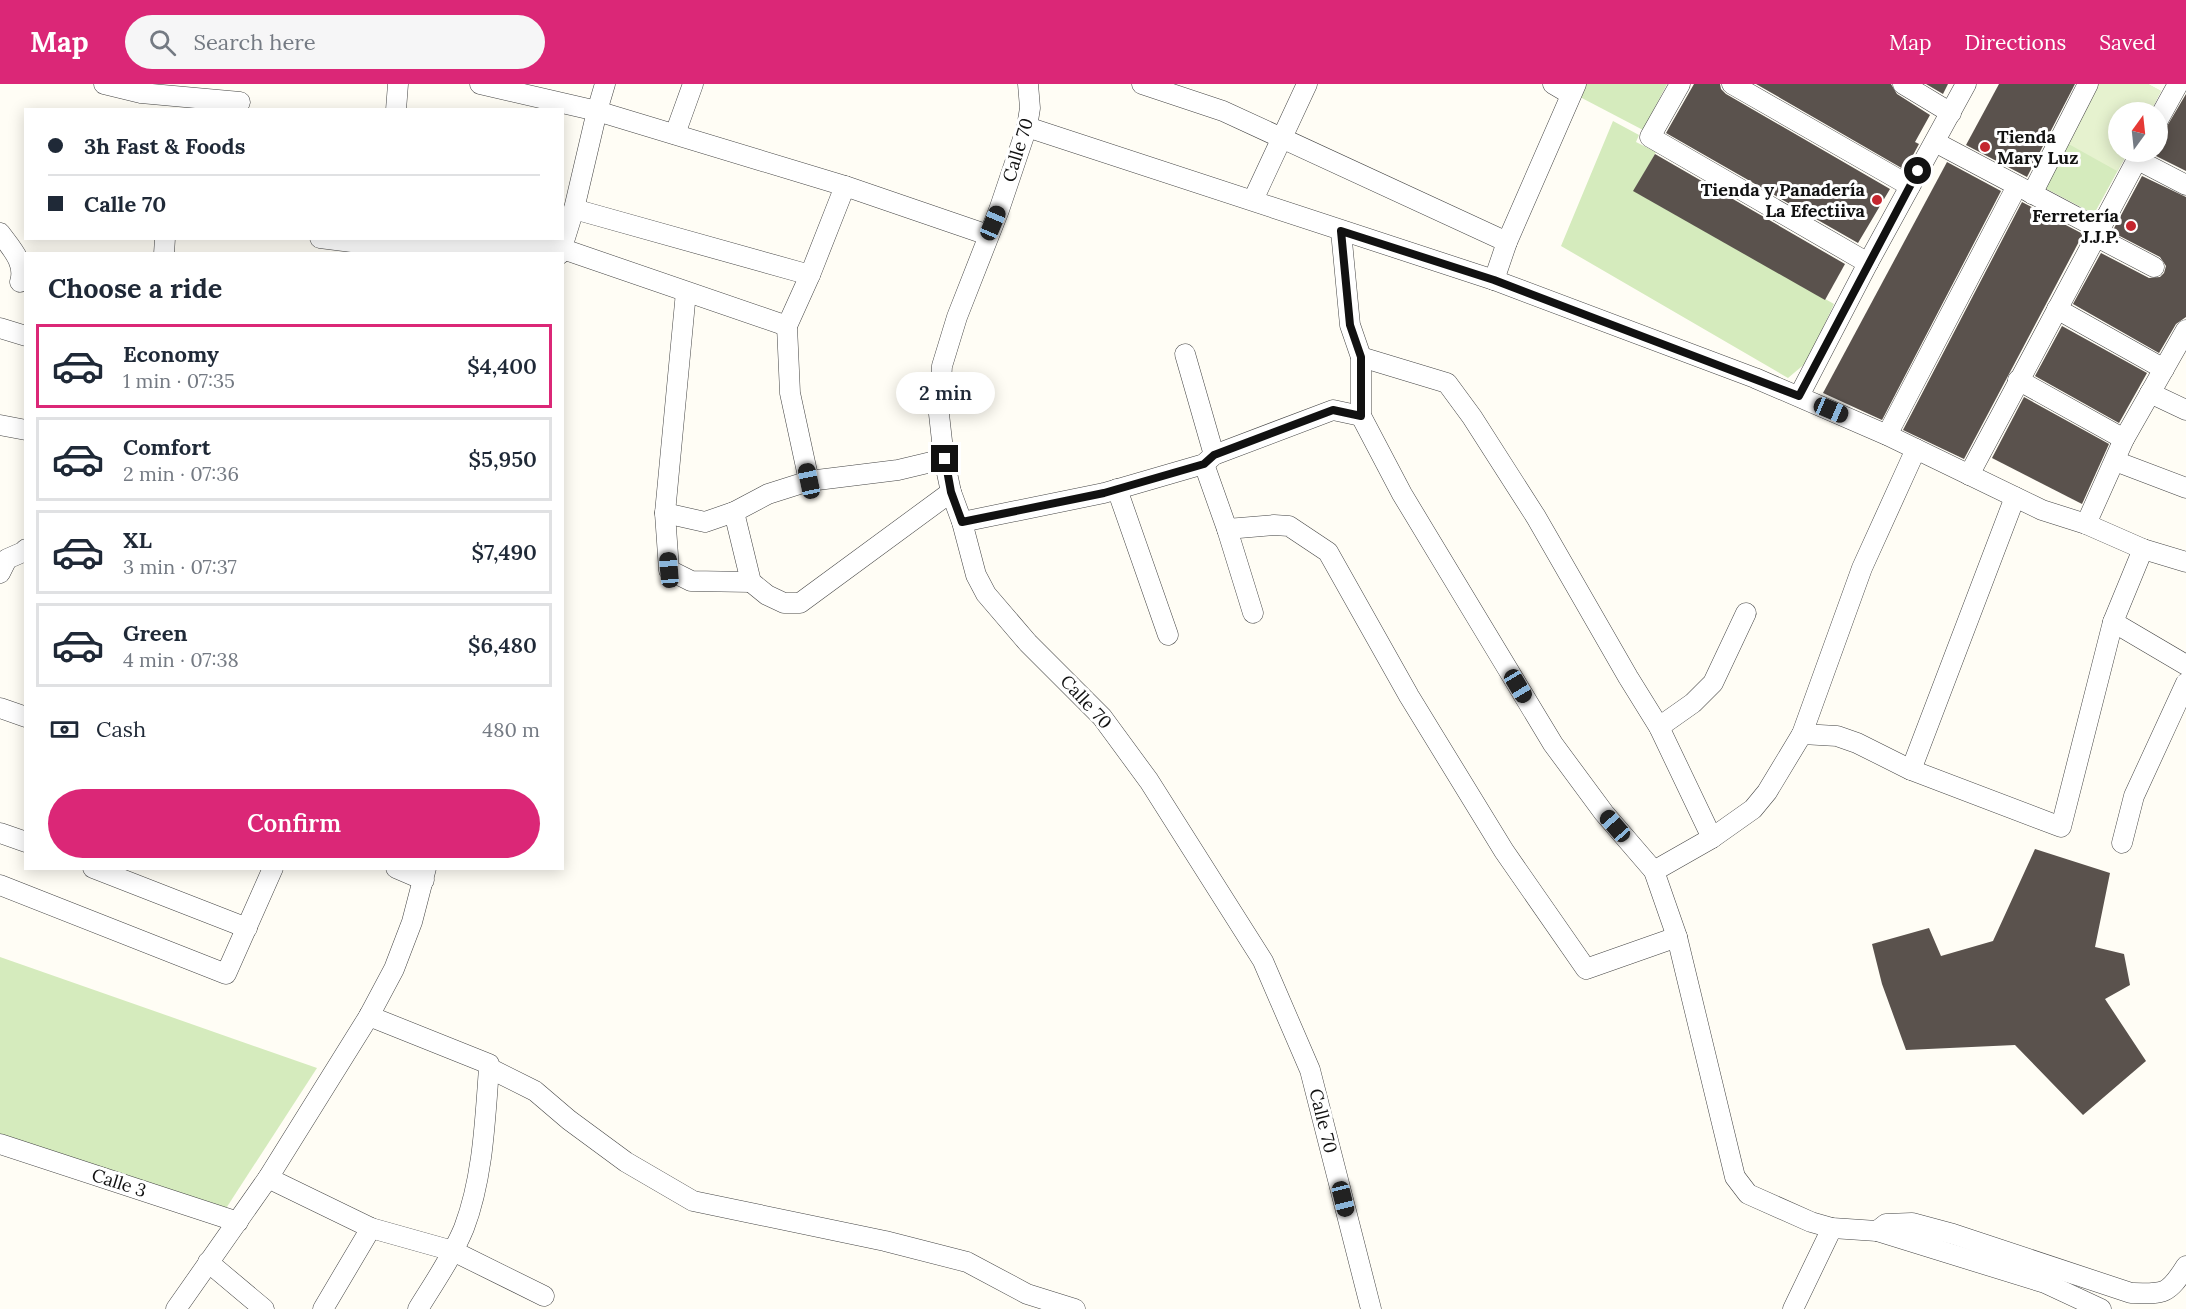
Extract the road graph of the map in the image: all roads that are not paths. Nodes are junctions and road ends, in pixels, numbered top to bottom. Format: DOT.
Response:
graph roads {
  1 [pos="105,84"];
  2 [pos="398,84"];
  3 [pos="480,84"];
  4 [pos="605,84"];
  5 [pos="693,84"];
  6 [pos="1028,84"];
  7 [pos="1142,84"];
  8 [pos="1307,84"];
  9 [pos="1553,84"];
  10 [pos="1680,84"];
  11 [pos="1732,84"];
  12 [pos="1903,84"];
  13 [pos="1966,84"];
  14 [pos="2088,84"];
  15 [pos="2180,84"];
  16 [pos="2186,87"];
  17 [pos="1573,89"];
  18 [pos="240,98"];
  19 [pos="140,101"];
  20 [pos="2168,104"];
  21 [pos="396,108"];
  22 [pos="597,111"];
  23 [pos="1951,113"];
  24 [pos="1027,127"];
  25 [pos="675,134"];
  26 [pos="1281,139"];
  27 [pos="1935,142"];
  28 [pos="2134,162"];
  29 [pos="2149,162"];
  30 [pos="2186,185"];
  31 [pos="845,186"];
  32 [pos="1910,186"];
  33 [pos="2024,190"];
  34 [pos="1253,200"];
  35 [pos="574,209"];
  36 [pos="1341,231"];
  37 [pos="0,233"];
  38 [pos="2097,233"];
  39 [pos="988,236"];
  40 [pos="564,239"];
  41 [pos="326,240"];
  42 [pos="1507,242"];
  43 [pos="352,248"];
  44 [pos="560,251"];
  45 [pos="564,252"];
  46 [pos="1868,263"];
  47 [pos="2154,267"];
  48 [pos="810,275"];
  49 [pos="1494,280"];
  50 [pos="20,282"];
  51 [pos="686,292"];
  52 [pos="2056,309"];
  53 [pos="787,326"];
  54 [pos="0,327"];
  55 [pos="2185,332"];
  56 [pos="24,335"];
  57 [pos="1185,354"];
  58 [pos="1361,357"];
  59 [pos="2164,369"];
  60 [pos="2018,380"];
  61 [pos="2150,393"];
  62 [pos="1799,396"];
  63 [pos="2186,410"];
  64 [pos="1361,416"];
  65 [pos="0,425"];
  66 [pos="24,430"];
  67 [pos="1887,435"];
  68 [pos="2124,439"];
  69 [pos="1916,449"];
  70 [pos="945,459"];
  71 [pos="1209,460"];
  72 [pos="2115,461"];
  73 [pos="1969,475"];
  74 [pos="809,481"];
  75 [pos="2186,488"];
  76 [pos="1117,489"];
  77 [pos="951,492"];
  78 [pos="2015,497"];
  79 [pos="734,512"];
  80 [pos="664,513"];
  81 [pos="962,522"];
  82 [pos="2086,524"];
  83 [pos="1227,529"];
  84 [pos="2143,549"];
  85 [pos="24,551"];
  86 [pos="2186,562"];
  87 [pos="2,563"];
  88 [pos="751,582"];
  89 [pos="1252,613"];
  90 [pos="1746,613"];
  91 [pos="2112,622"];
  92 [pos="1168,635"];
  93 [pos="2186,665"];
  94 [pos="2186,683"];
  95 [pos="0,708"];
  96 [pos="24,716"];
  97 [pos="1659,727"];
  98 [pos="1802,734"];
  99 [pos="1911,770"];
  100 [pos="0,833"];
  101 [pos="1712,838"];
  102 [pos="24,841"];
  103 [pos="2122,843"];
  104 [pos="98,870"];
  105 [pos="272,870"];
  106 [pos="406,870"];
  107 [pos="1654,871"];
  108 [pos="425,874"];
  109 [pos="0,885"];
  110 [pos="248,928"];
  111 [pos="1677,937"];
  112 [pos="369,1016"];
  113 [pos="489,1068"];
  114 [pos="0,1144"];
  115 [pos="268,1178"];
  116 [pos="238,1222"];
  117 [pos="371,1228"];
  118 [pos="1832,1228"];
  119 [pos="1877,1231"];
  120 [pos="453,1251"];
  121 [pos="208,1262"];
  122 [pos="2186,1266"];
  123 [pos="544,1296"];
  124 [pos="1366,1308"];
  125 [pos="176,1309"];
  126 [pos="264,1309"];
  127 [pos="323,1309"];
  128 [pos="418,1309"];
  129 [pos="1075,1309"];
  130 [pos="1793,1309"];
  131 [pos="2101,1309"];
  1 -- 19 [label="street"];
  2 -- 21 [label="street"];
  3 -- 22 [label="street"];
  4 -- 22 [label="street"];
  5 -- 25 [label="street"];
  6 -- 24 [label="street, Calle 70"];
  7 -- 26 [label="street"];
  8 -- 26 [label="street"];
  9 -- 17 [label="street"];
  10 -- 46 [label="street"];
  11 -- 32 [label="street"];
  12 -- 23 [label="street"];
  13 -- 23 [label="street"];
  14 -- 33 [label="street"];
  15 -- 16 [label="street"];
  15 -- 20 [label="street"];
  17 -- 42 [label="street"];
  18 -- 19 [label="street"];
  22 -- 25 [label="street"];
  22 -- 35 [label="street"];
  23 -- 27 [label="street"];
  24 -- 34 [label="street"];
  24 -- 39 [label="street, Calle 70"];
  25 -- 31 [label="street"];
  26 -- 34 [label="street"];
  26 -- 42 [label="street"];
  27 -- 32 [label="street"];
  27 -- 33 [label="street"];
  28 -- 38 [label="street"];
  29 -- 30 [label="street"];
  31 -- 39 [label="street"];
  31 -- 48 [label="street"];
  32 -- 46 [label="street"];
  33 -- 38 [label="street"];
  33 -- 67 [label="street"];
  34 -- 36 [label="street"];
  35 -- 40 [label="street"];
  35 -- 48 [label="street"];
  36 -- 49 [label="street"];
  36 -- 58 [label="street"];
  37 -- 50 [label="street"];
  38 -- 47 [label="street"];
  38 -- 52 [label="street"];
  39 -- 70 [label="street, Calle 70"];
  41 -- 43 [label="street"];
  42 -- 49 [label="street"];
  43 -- 44 [label="street"];
  45 -- 51 [label="street"];
  46 -- 62 [label="street"];
  48 -- 53 [label="street"];
  49 -- 62 [label="street"];
  51 -- 53 [label="street"];
  51 -- 80 [label="street"];
  52 -- 59 [label="street"];
  52 -- 60 [label="street"];
  53 -- 74 [label="street"];
  54 -- 56 [label="street"];
  55 -- 59 [label="street"];
  57 -- 71 [label="street"];
  58 -- 64 [label="street"];
  58 -- 97 [label="street"];
  59 -- 61 [label="street"];
  60 -- 68 [label="street"];
  60 -- 73 [label="street"];
  61 -- 63 [label="street"];
  61 -- 68 [label="street"];
  62 -- 67 [label="street"];
  64 -- 71 [label="street"];
  64 -- 107 [label="street"];
  65 -- 66 [label="street"];
  67 -- 69 [label="street"];
  68 -- 72 [label="street"];
  69 -- 73 [label="street"];
  69 -- 98 [label="street"];
  70 -- 74 [label="street"];
  70 -- 77 [label="street, Calle 70"];
  71 -- 76 [label="street"];
  71 -- 83 [label="street"];
  72 -- 75 [label="street"];
  72 -- 82 [label="street"];
  73 -- 78 [label="street"];
  74 -- 79 [label="street"];
  76 -- 81 [label="street"];
  76 -- 92 [label="street"];
  77 -- 81 [label="street, Calle 70"];
  77 -- 88 [label="street"];
  78 -- 82 [label="street"];
  78 -- 99 [label="street"];
  79 -- 80 [label="street"];
  79 -- 88 [label="street"];
  80 -- 88 [label="street"];
  81 -- 124 [label="street, Calle 70"];
  82 -- 84 [label="street"];
  83 -- 89 [label="street"];
  83 -- 111 [label="street"];
  84 -- 86 [label="street"];
  84 -- 91 [label="street"];
  85 -- 87 [label="street"];
  90 -- 97 [label="street"];
  91 -- 93 [label="street"];
  91 -- 99 [label="street"];
  94 -- 103 [label="street"];
  95 -- 96 [label="street"];
  97 -- 101 [label="street"];
  98 -- 99 [label="street"];
  98 -- 101 [label="street"];
  100 -- 102 [label="street"];
  101 -- 107 [label="street"];
  104 -- 110 [label="street"];
  105 -- 110 [label="street"];
  106 -- 108 [label="street"];
  107 -- 111 [label="street"];
  108 -- 112 [label="street"];
  109 -- 110 [label="street"];
  111 -- 118 [label="street"];
  112 -- 113 [label="street"];
  112 -- 115 [label="street"];
  113 -- 120 [label="street"];
  113 -- 129 [label="street"];
  114 -- 116 [label="street, Calle 3"];
  115 -- 116 [label="street"];
  115 -- 117 [label="street"];
  116 -- 121 [label="street"];
  117 -- 120 [label="street"];
  117 -- 127 [label="street"];
  118 -- 119 [label="street"];
  118 -- 130 [label="street"];
  119 -- 122 [label="street"];
  119 -- 131 [label="street"];
  120 -- 123 [label="street"];
  120 -- 128 [label="street"];
  121 -- 125 [label="street"];
  121 -- 126 [label="street"];
}
